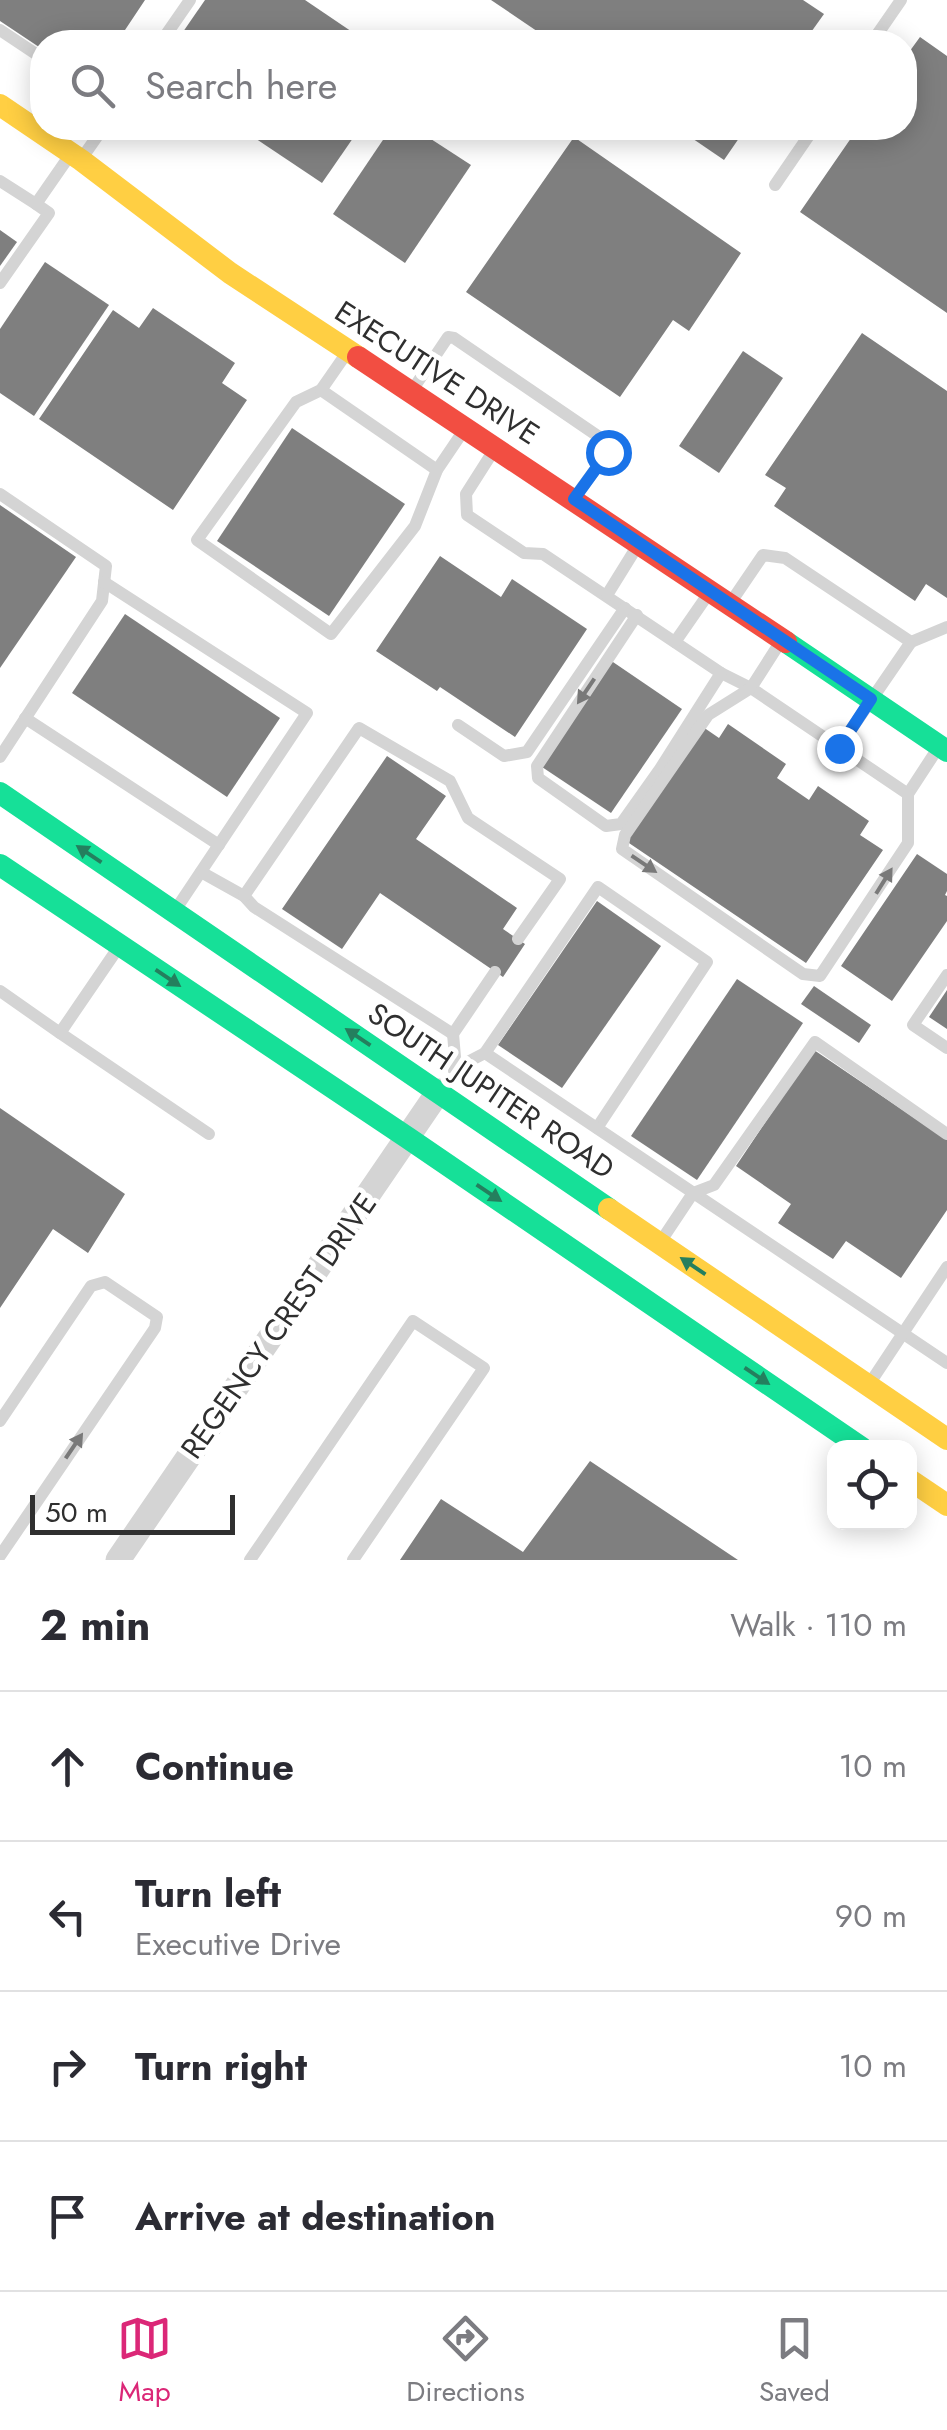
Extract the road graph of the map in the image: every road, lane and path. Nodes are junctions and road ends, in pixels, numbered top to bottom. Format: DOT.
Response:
graph roads {
  1 [pos="190,0"];
  2 [pos="900,0"];
  3 [pos="0,30"];
  4 [pos="169,30"];
  5 [pos="880,30"];
  6 [pos="30,50"];
  7 [pos="0,105"];
  8 [pos="30,125"];
  9 [pos="52,140"];
  10 [pos="91,140"];
  11 [pos="806,140"];
  12 [pos="76,156"];
  13 [pos="0,181"];
  14 [pos="775,185"];
  15 [pos="36,204"];
  16 [pos="0,283"];
  17 [pos="348,350"];
  18 [pos="321,390"];
  19 [pos="412,392"];
  20 [pos="466,428"];
  21 [pos="496,448"];
  22 [pos="436,470"];
  23 [pos="0,494"];
  24 [pos="574,499"];
  25 [pos="640,542"];
  26 [pos="104,582"];
  27 [pos="607,595"];
  28 [pos="720,597"];
  29 [pos="631,612"];
  30 [pos="947,626"];
  31 [pos="782,640"];
  32 [pos="675,642"];
  33 [pos="911,642"];
  34 [pos="721,673"];
  35 [pos="750,688"];
  36 [pos="871,699"];
  37 [pos="26,718"];
  38 [pos="458,724"];
  39 [pos="839,748"];
  40 [pos="943,748"];
  41 [pos="0,757"];
  42 [pos="0,793"];
  43 [pos="908,794"];
  44 [pos="219,845"];
  45 [pos="0,865"];
  46 [pos="201,872"];
  47 [pos="244,896"];
  48 [pos="174,912"];
  49 [pos="518,939"];
  50 [pos="120,946"];
  51 [pos="495,972"];
  52 [pos="947,974"];
  53 [pos="0,991"];
  54 [pos="60,1033"];
  55 [pos="453,1034"];
  56 [pos="947,1048"];
  57 [pos="485,1052"];
  58 [pos="456,1068"];
  59 [pos="439,1092"];
  60 [pos="597,1128"];
  61 [pos="208,1134"];
  62 [pos="947,1134"];
  63 [pos="408,1138"];
  64 [pos="693,1192"];
  65 [pos="660,1243"];
  66 [pos="947,1267"];
  67 [pos="902,1334"];
  68 [pos="947,1363"];
  69 [pos="868,1386"];
  70 [pos="0,1421"];
  71 [pos="947,1439"];
  72 [pos="850,1440"];
  73 [pos="917,1485"];
  74 [pos="947,1505"];
  75 [pos="0,1556"];
  76 [pos="118,1560"];
  77 [pos="250,1560"];
  78 [pos="354,1560"];
  1 -- 4 [label="lane"];
  2 -- 5 [label="lane"];
  3 -- 6 [label="lane"];
  7 -- 8 [label="main road, EXECUTIVE DRIVE"];
  9 -- 12 [label="main road, EXECUTIVE DRIVE"];
  10 -- 12 [label="lane"];
  11 -- 14 [label="lane"];
  12 -- 15 [label="lane"];
  12 -- 17 [label="main road, EXECUTIVE DRIVE"];
  13 -- 15 [label="lane"];
  15 -- 16 [label="lane"];
  17 -- 18 [label="lane"];
  17 -- 19 [label="main road, EXECUTIVE DRIVE"];
  18 -- 22 [label="lane"];
  18 -- 22 [label="lane"];
  19 -- 20 [label="main road, EXECUTIVE DRIVE"];
  19 -- 24 [label="lane"];
  20 -- 21 [label="main road, EXECUTIVE DRIVE"];
  20 -- 22 [label="lane"];
  21 -- 24 [label="main road, EXECUTIVE DRIVE"];
  21 -- 27 [label="lane"];
  23 -- 26 [label="lane"];
  24 -- 25 [label="main road, EXECUTIVE DRIVE"];
  25 -- 27 [label="lane"];
  25 -- 28 [label="main road, EXECUTIVE DRIVE"];
  26 -- 37 [label="lane"];
  26 -- 44 [label="lane"];
  27 -- 29 [label="lane"];
  28 -- 31 [label="main road, EXECUTIVE DRIVE"];
  28 -- 32 [label="lane"];
  28 -- 33 [label="lane"];
  29 -- 32 [label="lane"];
  29 -- 34 [label="lane, one-way"];
  29 -- 38 [label="lane"];
  30 -- 33 [label="lane"];
  31 -- 35 [label="lane"];
  31 -- 36 [label="main road, EXECUTIVE DRIVE"];
  32 -- 34 [label="lane"];
  33 -- 36 [label="lane"];
  34 -- 35 [label="lane"];
  35 -- 39 [label="lane"];
  35 -- 43 [label="lane, one-way"];
  36 -- 39 [label="lane"];
  36 -- 40 [label="main road, EXECUTIVE DRIVE"];
  37 -- 41 [label="lane"];
  37 -- 44 [label="lane"];
  39 -- 43 [label="lane"];
  40 -- 43 [label="lane"];
  48 -- 42 [label="main road, SOUTH JUPITER ROAD, one-way"];
  44 -- 46 [label="lane"];
  45 -- 50 [label="main road"];
  46 -- 47 [label="lane"];
  46 -- 48 [label="lane"];
  47 -- 49 [label="lane"];
  47 -- 55 [label="lane"];
  59 -- 48 [label="main road, SOUTH JUPITER ROAD, one-way"];
  50 -- 54 [label="lane"];
  50 -- 63 [label="main road, one-way"];
  51 -- 55 [label="lane"];
  52 -- 56 [label="lane"];
  53 -- 54 [label="lane"];
  54 -- 61 [label="lane"];
  55 -- 58 [label="lane"];
  57 -- 58 [label="lane"];
  57 -- 60 [label="lane"];
  57 -- 60 [label="lane"];
  58 -- 59 [label="lane"];
  59 -- 63 [label="street, REGENCY CREST DRIVE"];
  59 -- 65 [label="main road, SOUTH JUPITER ROAD"];
  60 -- 64 [label="lane"];
  62 -- 64 [label="lane"];
  63 -- 72 [label="main road, one-way"];
  63 -- 76 [label="street, REGENCY CREST DRIVE"];
  64 -- 65 [label="lane"];
  64 -- 67 [label="lane"];
  69 -- 65 [label="main road, SOUTH JUPITER ROAD, one-way"];
  66 -- 67 [label="lane"];
  67 -- 68 [label="lane"];
  67 -- 69 [label="lane"];
  69 -- 71 [label="main road, SOUTH JUPITER ROAD"];
  75 -- 70 [label="lane, one-way"];
  73 -- 74 [label="main road"];
  77 -- 78 [label="lane"];
}
